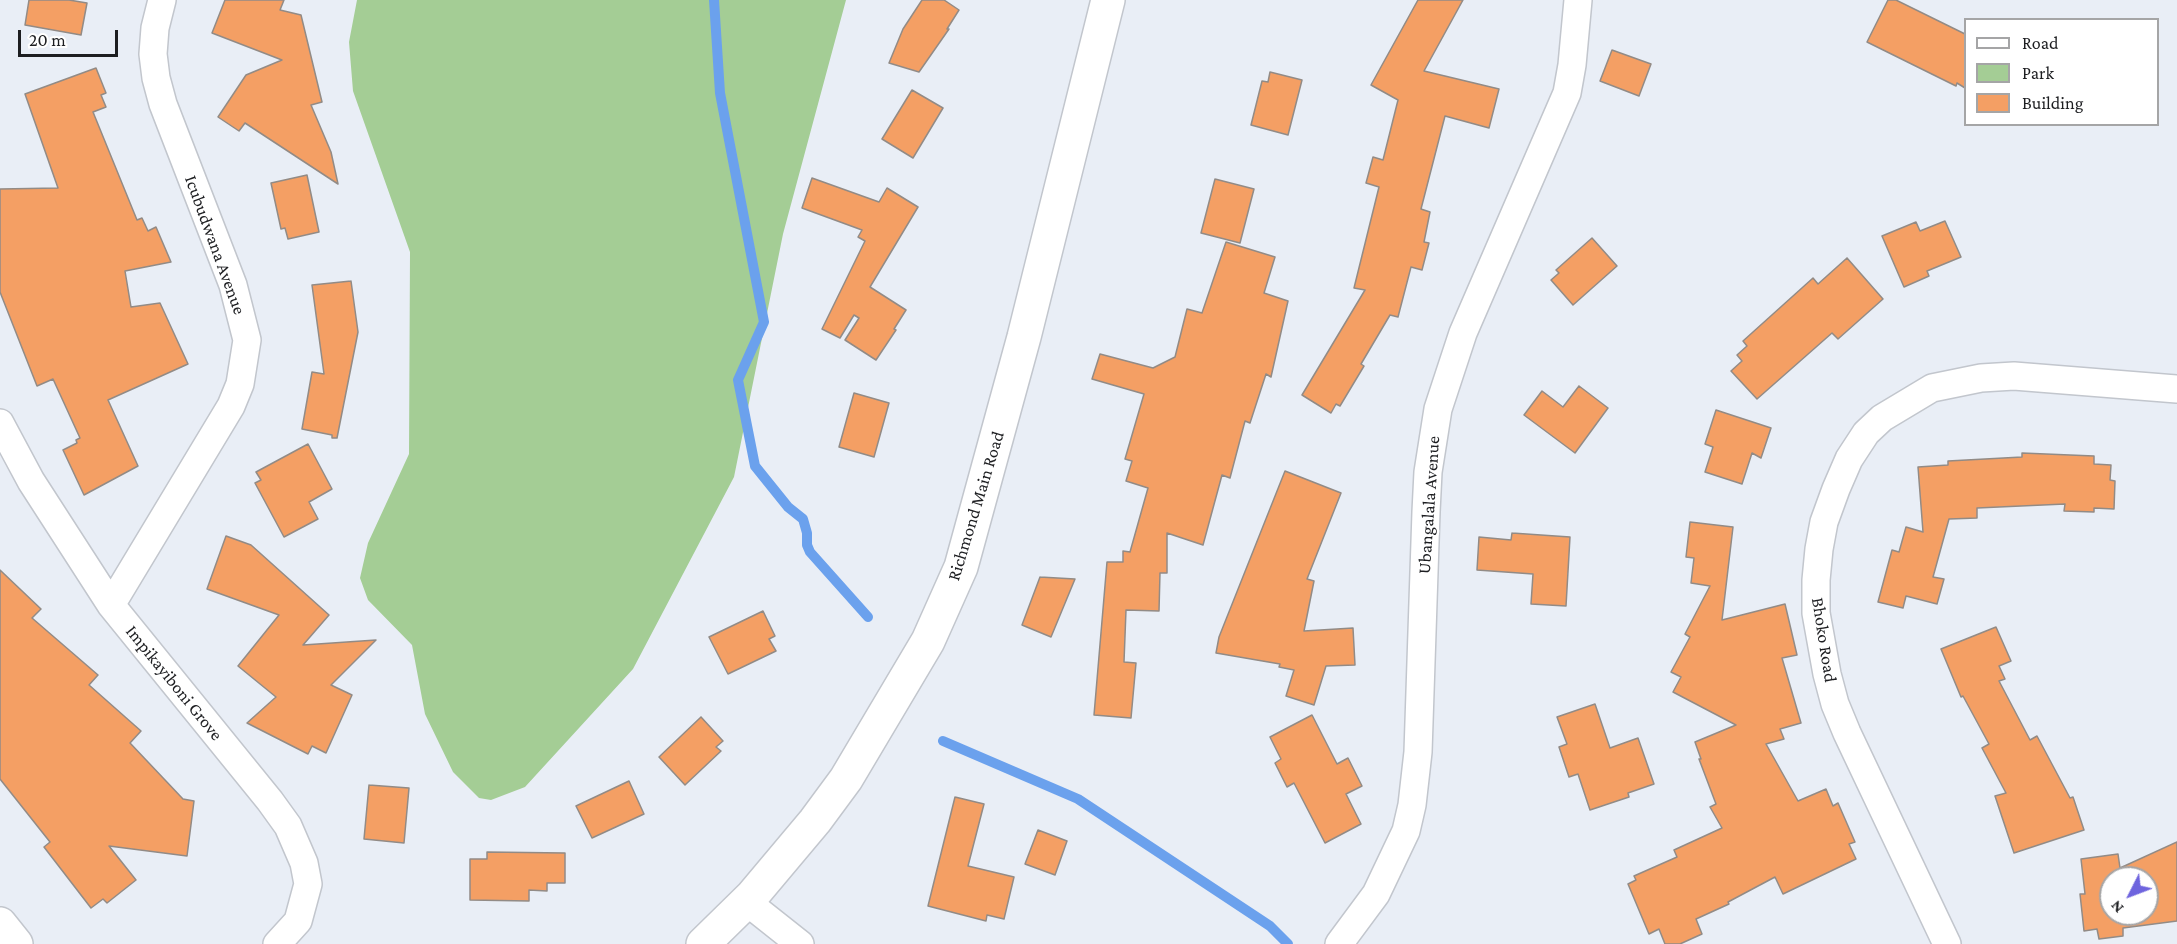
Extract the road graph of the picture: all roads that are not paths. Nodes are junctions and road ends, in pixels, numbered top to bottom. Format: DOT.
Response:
graph roads {
  1 [pos="162,0"];
  2 [pos="1107,0"];
  3 [pos="1578,0"];
  4 [pos="2177,389"];
  5 [pos="0,423"];
  6 [pos="111,605"];
  7 [pos="747,902"];
  8 [pos="0,924"];
  9 [pos="16,944"];
  10 [pos="277,944"];
  11 [pos="703,944"];
  12 [pos="800,944"];
  13 [pos="1339,944"];
  14 [pos="1947,944"];
  1 -- 6 [label="street, Icubudwana Avenue"];
  2 -- 7 [label="main road, Richmond Main Road"];
  3 -- 13 [label="street, Ubangalala Avenue"];
  4 -- 14 [label="street, Bhoko Road"];
  5 -- 6 [label="street, Impikayiboni Grove"];
  6 -- 10 [label="street, Impikayiboni Grove"];
  7 -- 11 [label="main road, Richmond Main Road"];
  7 -- 12 [label="street"];
  8 -- 9 [label="main road"];
}
